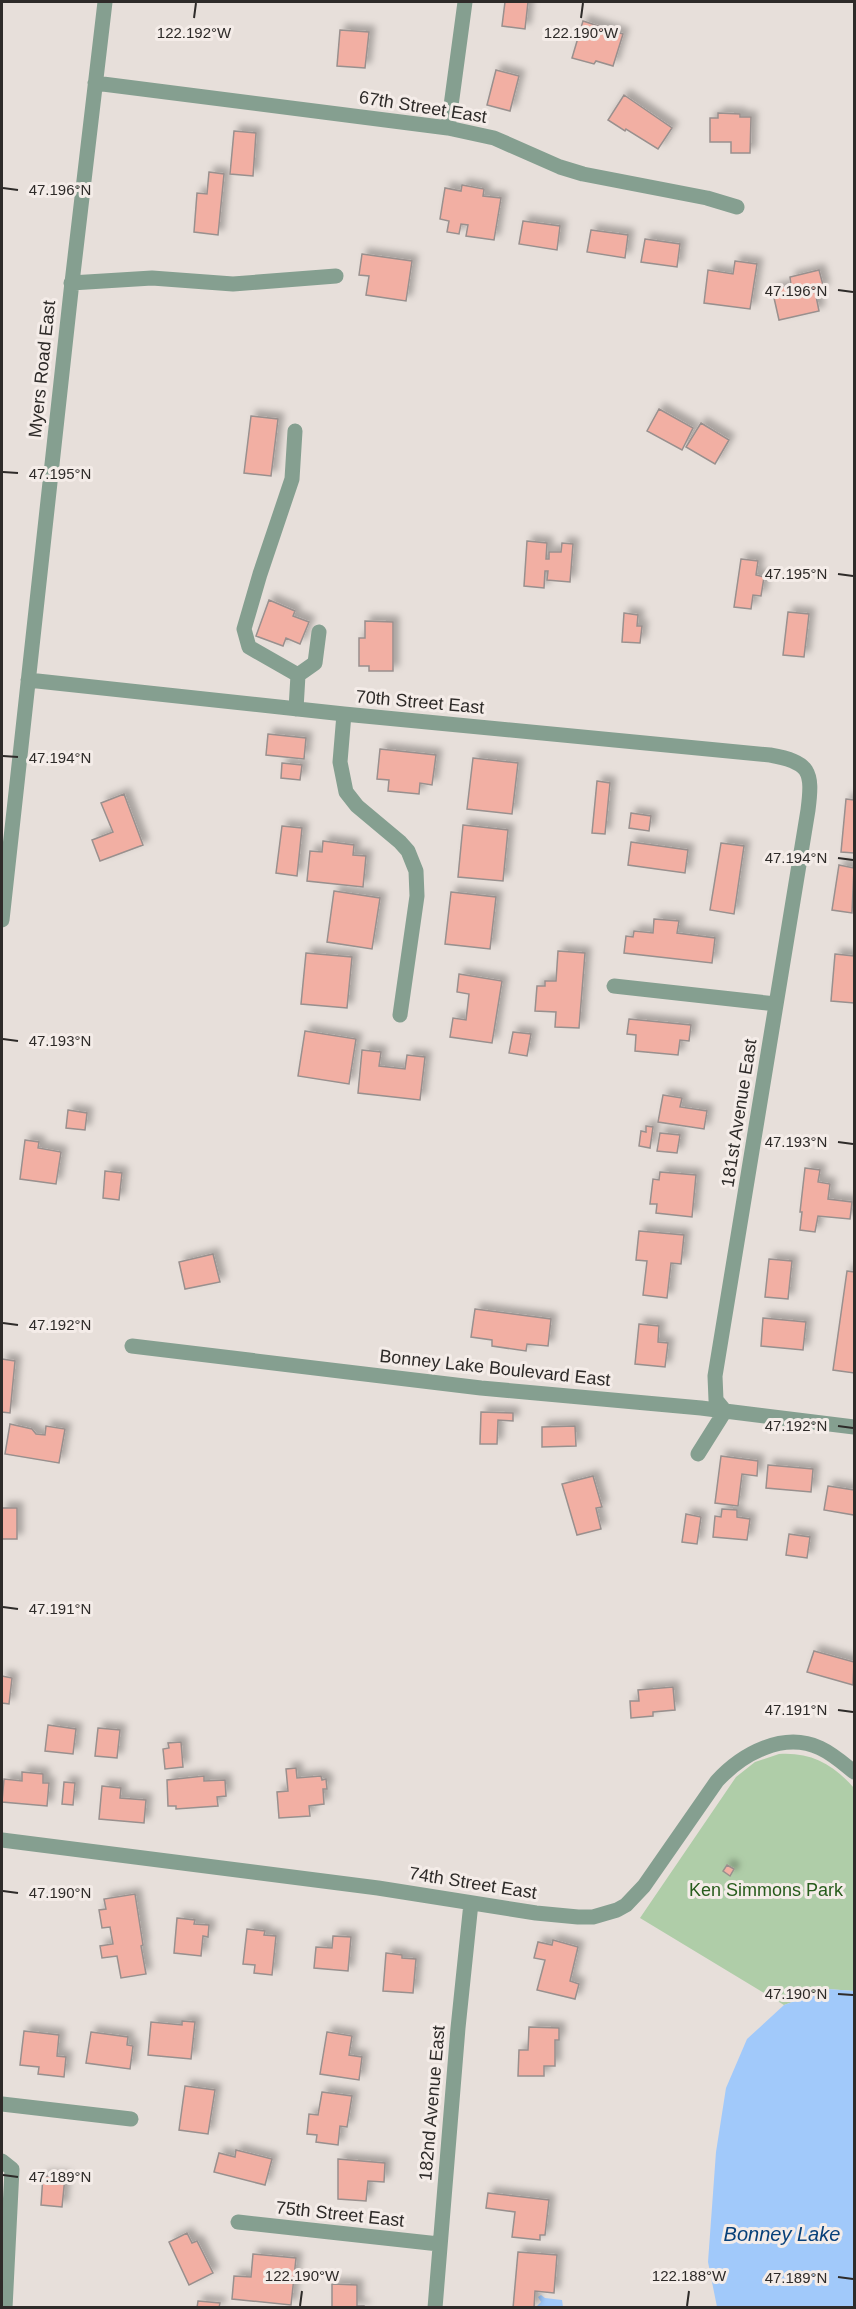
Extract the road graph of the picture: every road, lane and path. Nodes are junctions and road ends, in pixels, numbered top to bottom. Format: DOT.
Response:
graph roads {
  1 [pos="105,2"];
  2 [pos="465,2"];
  3 [pos="95,83"];
  4 [pos="448,128"];
  5 [pos="737,207"];
  6 [pos="336,276"];
  7 [pos="71,283"];
  8 [pos="296,431"];
  9 [pos="319,632"];
  10 [pos="298,675"];
  11 [pos="28,680"];
  12 [pos="296,709"];
  13 [pos="344,714"];
  14 [pos="806,770"];
  15 [pos="2,920"];
  16 [pos="614,986"];
  17 [pos="776,1004"];
  18 [pos="400,1015"];
  19 [pos="132,1346"];
  20 [pos="725,1411"];
  21 [pos="855,1427"];
  22 [pos="698,1454"];
  23 [pos="855,1772"];
  24 [pos="2,1840"];
  25 [pos="471,1903"];
  26 [pos="2,2104"];
  27 [pos="131,2119"];
  28 [pos="2,2161"];
  29 [pos="238,2223"];
  30 [pos="439,2244"];
  31 [pos="5,2307"];
  32 [pos="435,2307"];
  1 -- 3 [label="street, Myers Road East"];
  2 -- 4 [label="street"];
  3 -- 4 [label="street, 67th Street East"];
  3 -- 7 [label="street, Myers Road East"];
  4 -- 5 [label="street, 67th Street East"];
  6 -- 7 [label="street"];
  7 -- 11 [label="street, Myers Road East"];
  8 -- 10 [label="street"];
  9 -- 10 [label="street"];
  10 -- 12 [label="street"];
  11 -- 12 [label="street, 70th Street East"];
  11 -- 15 [label="street, Myers Road East"];
  12 -- 13 [label="street, 70th Street East"];
  13 -- 14 [label="street, 70th Street East"];
  13 -- 18 [label="street"];
  14 -- 17 [label="street, 181st Avenue East"];
  16 -- 17 [label="street"];
  17 -- 20 [label="street, 181st Avenue East"];
  19 -- 20 [label="street, Bonney Lake Boulevard East"];
  20 -- 21 [label="street, Bonney Lake Boulevard East"];
  20 -- 22 [label="street"];
  23 -- 25 [label="street, 74th Street East"];
  24 -- 25 [label="street, 74th Street East"];
  25 -- 30 [label="street, 182nd Avenue East"];
  26 -- 27 [label="street"];
  28 -- 31 [label="street"];
  29 -- 30 [label="street, 75th Street East"];
  30 -- 32 [label="street, 182nd Avenue East"];
}
